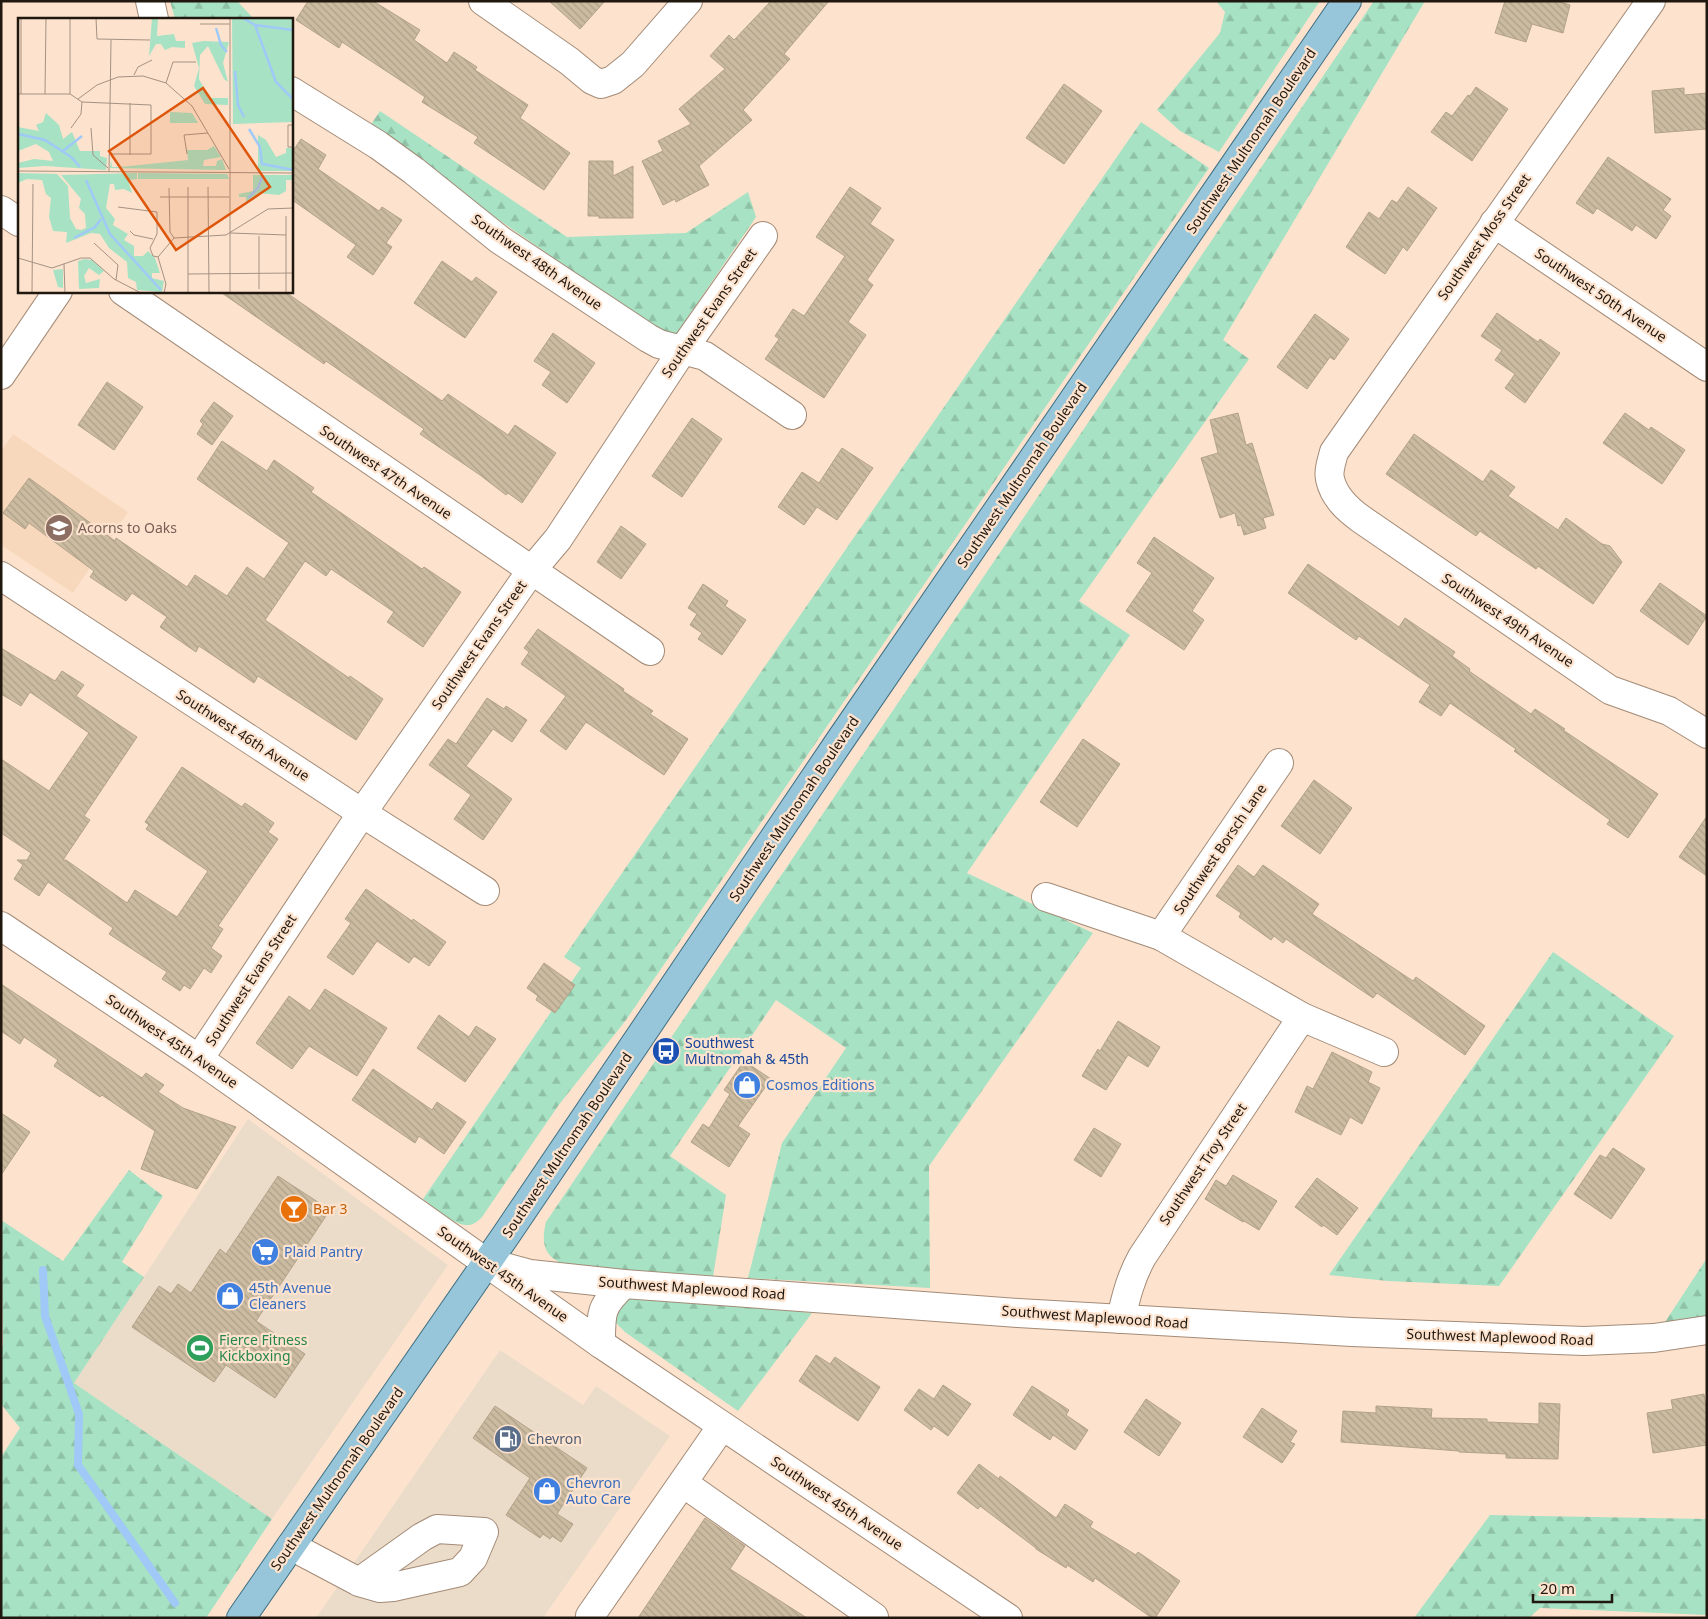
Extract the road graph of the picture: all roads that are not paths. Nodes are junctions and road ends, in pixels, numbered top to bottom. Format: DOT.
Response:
graph roads {
  1 [pos="150,1"];
  2 [pos="483,1"];
  3 [pos="688,1"];
  4 [pos="1346,1"];
  5 [pos="1651,1"];
  6 [pos="154,18"];
  7 [pos="292,92"];
  8 [pos="1,210"];
  9 [pos="18,221"];
  10 [pos="1494,223"];
  11 [pos="763,236"];
  12 [pos="57,292"];
  13 [pos="124,292"];
  14 [pos="682,351"];
  15 [pos="1707,367"];
  16 [pos="1,375"];
  17 [pos="792,416"];
  18 [pos="1329,478"];
  19 [pos="531,571"];
  20 [pos="1,576"];
  21 [pos="650,651"];
  22 [pos="1707,734"];
  23 [pos="1279,763"];
  24 [pos="362,813"];
  25 [pos="485,891"];
  26 [pos="1046,897"];
  27 [pos="1,926"];
  28 [pos="1162,936"];
  29 [pos="1302,1017"];
  30 [pos="1384,1052"];
  31 [pos="200,1059"];
  32 [pos="486,1262"];
  33 [pos="624,1284"];
  34 [pos="1122,1319"];
  35 [pos="1707,1330"];
  36 [pos="602,1344"];
  37 [pos="722,1426"];
  38 [pos="683,1483"];
  39 [pos="291,1546"];
  40 [pos="359,1582"];
  41 [pos="590,1616"];
  42 [pos="874,1617"];
  43 [pos="242,1618"];
  44 [pos="1008,1618"];
  1 -- 6 [label="street"];
  2 -- 3 [label="street"];
  4 -- 32 [label="main road, Southwest Multnomah Boulevard"];
  5 -- 10 [label="street, Southwest Moss Street"];
  7 -- 14 [label="street, Southwest 48th Avenue"];
  8 -- 9 [label="street"];
  10 -- 15 [label="street, Southwest 50th Avenue"];
  10 -- 18 [label="street, Southwest Moss Street"];
  11 -- 14 [label="street, Southwest Evans Street"];
  12 -- 16 [label="street"];
  13 -- 19 [label="street, Southwest 47th Avenue"];
  14 -- 17 [label="street, Southwest 48th Avenue"];
  14 -- 19 [label="street, Southwest Evans Street"];
  18 -- 22 [label="street, Southwest 49th Avenue"];
  19 -- 21 [label="street, Southwest 47th Avenue"];
  19 -- 24 [label="street, Southwest Evans Street"];
  20 -- 24 [label="street, Southwest 46th Avenue"];
  23 -- 28 [label="street, Southwest Borsch Lane"];
  24 -- 25 [label="street, Southwest 46th Avenue"];
  24 -- 31 [label="street, Southwest Evans Street"];
  26 -- 28 [label="street"];
  27 -- 31 [label="street, Southwest 45th Avenue"];
  28 -- 29 [label="street"];
  29 -- 30 [label="street"];
  29 -- 34 [label="street, Southwest Troy Street"];
  31 -- 32 [label="street, Southwest 45th Avenue"];
  32 -- 33 [label="street, Southwest Maplewood Road"];
  32 -- 36 [label="street, Southwest 45th Avenue"];
  32 -- 39 [label="main road, Southwest Multnomah Boulevard"];
  33 -- 34 [label="street, Southwest Maplewood Road"];
  33 -- 36 [label="street"];
  34 -- 35 [label="street, Southwest Maplewood Road"];
  36 -- 37 [label="street, Southwest 45th Avenue"];
  37 -- 38 [label="street"];
  37 -- 44 [label="street, Southwest 45th Avenue"];
  38 -- 41 [label="street"];
  38 -- 42 [label="street"];
  39 -- 40 [label="street"];
  39 -- 43 [label="main road, Southwest Multnomah Boulevard"];
}
